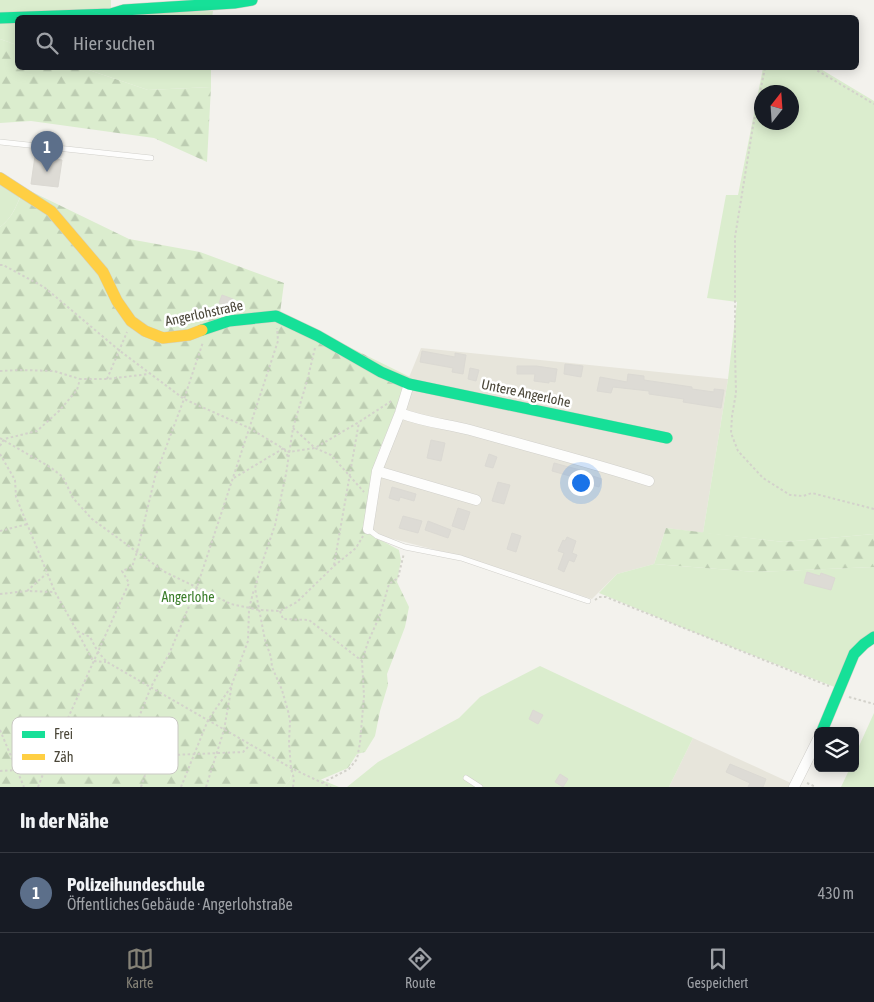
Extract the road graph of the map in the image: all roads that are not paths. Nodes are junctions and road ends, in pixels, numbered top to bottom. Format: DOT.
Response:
graph roads {
  1 [pos="252,0"];
  2 [pos="84,15"];
  3 [pos="15,17"];
  4 [pos="0,18"];
  5 [pos="0,142"];
  6 [pos="151,158"];
  7 [pos="0,178"];
  8 [pos="407,388"];
  9 [pos="400,413"];
  10 [pos="667,438"];
  11 [pos="377,471"];
  12 [pos="649,481"];
  13 [pos="476,500"];
  14 [pos="368,529"];
  15 [pos="588,601"];
  16 [pos="874,637"];
  17 [pos="824,727"];
  18 [pos="814,747"];
  19 [pos="466,778"];
  20 [pos="480,787"];
  21 [pos="794,787"];
  1 -- 2 [label="street"];
  3 -- 4 [label="street"];
  5 -- 6 [label="lane"];
  7 -- 8 [label="street, Angerlohstraße"];
  8 -- 9 [label="street"];
  8 -- 10 [label="street, Untere Angerlohe"];
  9 -- 11 [label="street"];
  9 -- 12 [label="street"];
  11 -- 13 [label="street"];
  11 -- 14 [label="street"];
  14 -- 15 [label="lane"];
  16 -- 17 [label="street"];
  18 -- 21 [label="street"];
  19 -- 20 [label="lane"];
}
